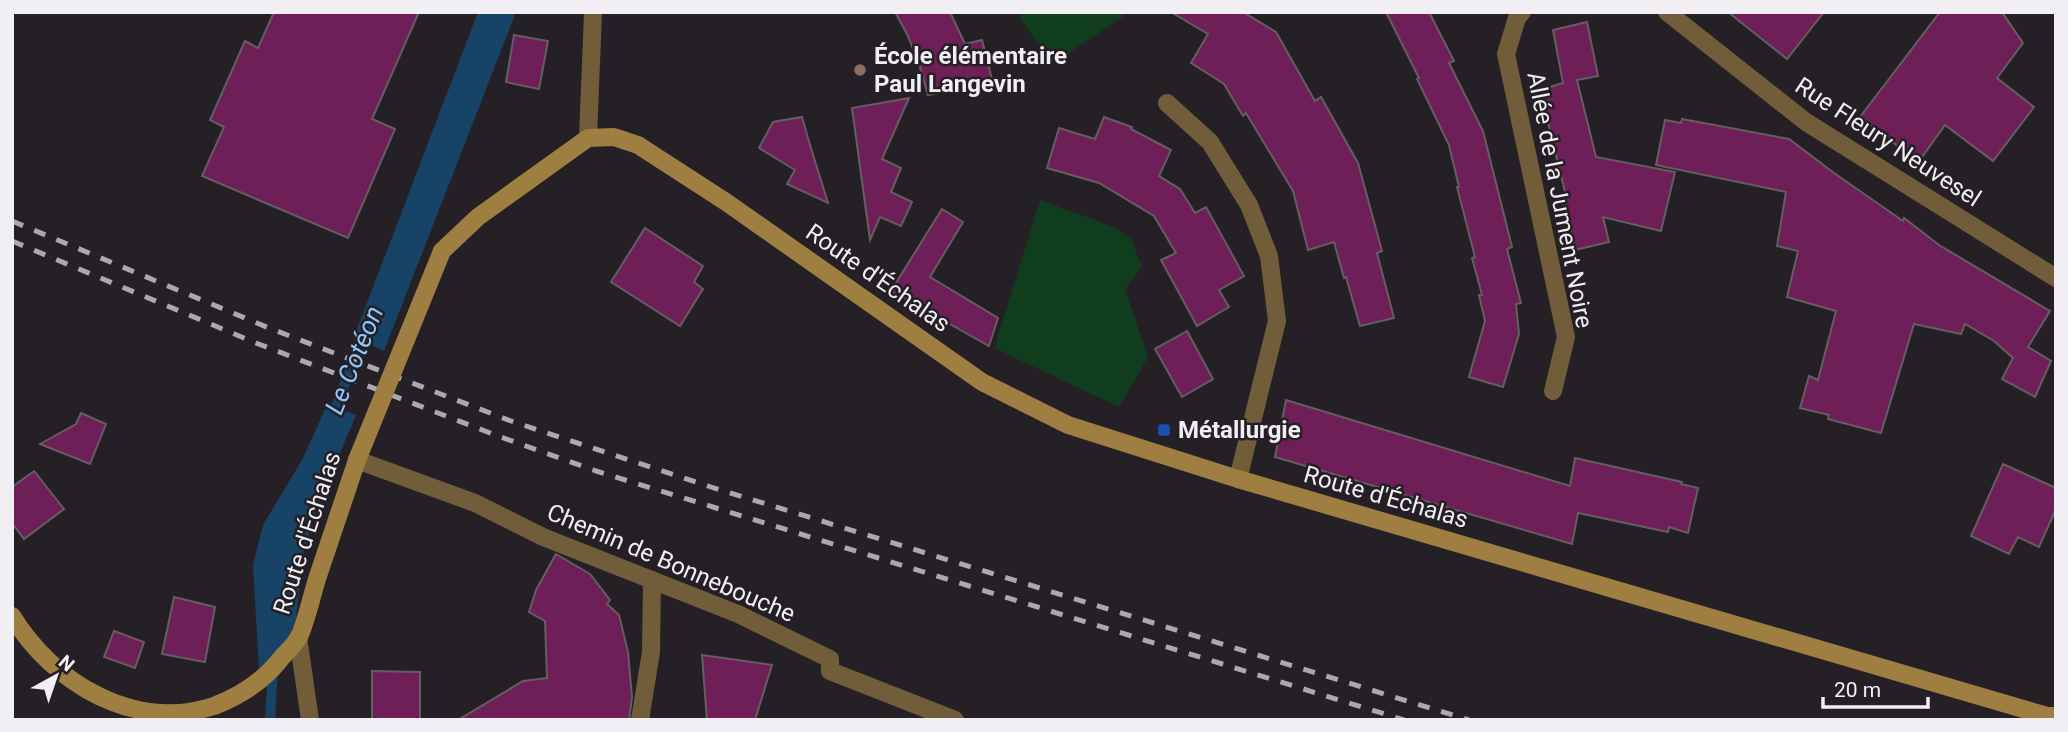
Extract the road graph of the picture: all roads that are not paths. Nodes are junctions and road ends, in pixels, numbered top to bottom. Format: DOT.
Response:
graph roads {
  1 [pos="593,12"];
  2 [pos="1667,12"];
  3 [pos="1517,14"];
  4 [pos="1167,103"];
  5 [pos="588,138"];
  6 [pos="2056,278"];
  7 [pos="1553,391"];
  8 [pos="357,460"];
  9 [pos="1238,479"];
  10 [pos="652,580"];
  11 [pos="12,615"];
  12 [pos="298,637"];
  13 [pos="2056,716"];
  14 [pos="310,720"];
  15 [pos="640,720"];
  16 [pos="955,720"];
  1 -- 5 [label="street"];
  2 -- 6 [label="street, Rue Fleury Neuvesel"];
  3 -- 7 [label="street, Allée de la Jument Noire"];
  4 -- 9 [label="street"];
  5 -- 8 [label="street, Route d'Échalas, bridge"];
  5 -- 9 [label="street, Route d'Échalas"];
  8 -- 10 [label="street, Chemin de Bonnebouche"];
  8 -- 12 [label="street, Route d'Échalas"];
  9 -- 13 [label="street, Route d'Échalas"];
  10 -- 15 [label="street"];
  10 -- 16 [label="street, Chemin de Bonnebouche"];
  11 -- 12 [label="street, Route d'Échalas"];
  12 -- 14 [label="street"];
}
